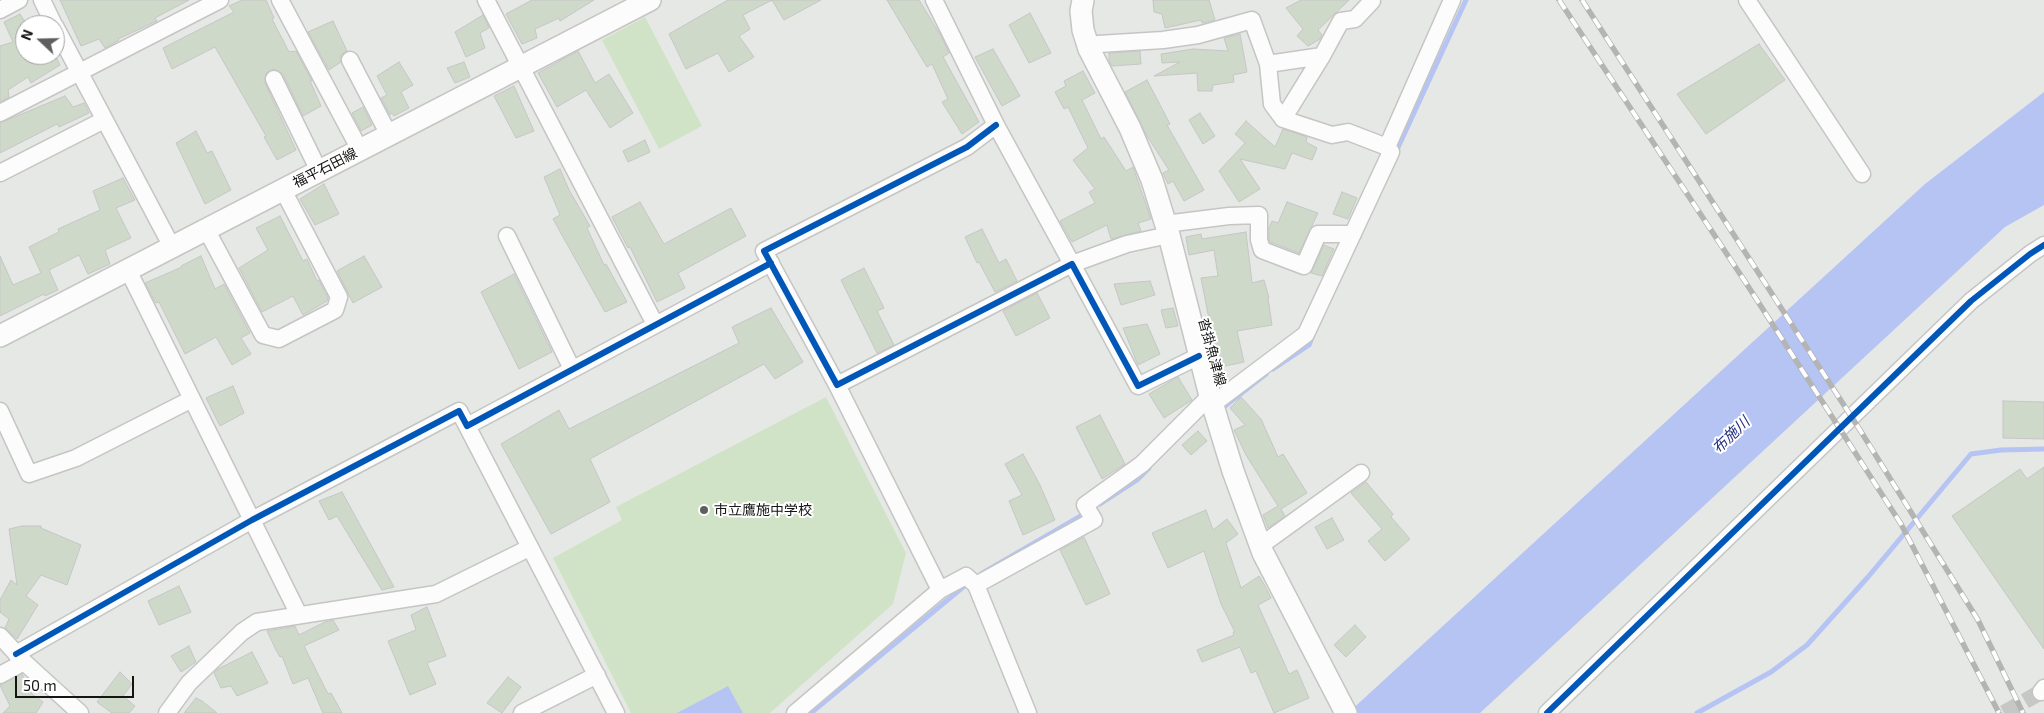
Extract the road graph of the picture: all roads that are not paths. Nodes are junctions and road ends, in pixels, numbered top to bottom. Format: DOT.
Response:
graph roads {
  1 [pos="19,0"];
  2 [pos="42,0"];
  3 [pos="220,0"];
  4 [pos="280,0"];
  5 [pos="486,0"];
  6 [pos="650,0"];
  7 [pos="934,0"];
  8 [pos="1083,0"];
  9 [pos="1452,0"];
  10 [pos="1747,0"];
  11 [pos="1372,1"];
  12 [pos="0,10"];
  13 [pos="50,15"];
  14 [pos="65,45"];
  15 [pos="1089,49"];
  16 [pos="1322,56"];
  17 [pos="350,60"];
  18 [pos="1268,64"];
  19 [pos="521,68"];
  20 [pos="79,72"];
  21 [pos="274,79"];
  22 [pos="0,113"];
  23 [pos="1283,119"];
  24 [pos="104,120"];
  25 [pos="996,125"];
  26 [pos="389,135"];
  27 [pos="1387,147"];
  28 [pos="360,150"];
  29 [pos="319,170"];
  30 [pos="0,173"];
  31 [pos="1862,174"];
  32 [pos="283,190"];
  33 [pos="206,230"];
  34 [pos="1167,230"];
  35 [pos="1353,234"];
  36 [pos="507,236"];
  37 [pos="2044,245"];
  38 [pos="172,247"];
  39 [pos="771,263"];
  40 [pos="1072,264"];
  41 [pos="128,270"];
  42 [pos="655,324"];
  43 [pos="0,336"];
  44 [pos="1199,356"];
  45 [pos="572,369"];
  46 [pos="837,385"];
  47 [pos="192,399"];
  48 [pos="1212,400"];
  49 [pos="0,411"];
  50 [pos="466,426"];
  51 [pos="1361,473"];
  52 [pos="252,520"];
  53 [pos="1260,546"];
  54 [pos="529,548"];
  55 [pos="976,585"];
  56 [pos="940,590"];
  57 [pos="299,615"];
  58 [pos="0,636"];
  59 [pos="20,658"];
  60 [pos="0,675"];
  61 [pos="597,675"];
  62 [pos="1344,708"];
  63 [pos="80,713"];
  64 [pos="167,713"];
  65 [pos="522,713"];
  66 [pos="616,713"];
  67 [pos="795,713"];
  68 [pos="1028,713"];
  69 [pos="1547,713"];
  1 -- 12 [label="street"];
  2 -- 13 [label="street"];
  3 -- 20 [label="street"];
  4 -- 28 [label="street"];
  5 -- 19 [label="street"];
  6 -- 19 [label="main road, 福平石田線"];
  7 -- 25 [label="street"];
  8 -- 15 [label="main road, 沓掛魚津線"];
  9 -- 27 [label="street"];
  10 -- 31 [label="street"];
  11 -- 16 [label="street"];
  14 -- 20 [label="street"];
  15 -- 18 [label="street"];
  15 -- 34 [label="main road, 沓掛魚津線"];
  16 -- 18 [label="street"];
  16 -- 23 [label="street"];
  17 -- 26 [label="street"];
  18 -- 23 [label="street"];
  19 -- 26 [label="main road, 福平石田線"];
  19 -- 42 [label="street"];
  20 -- 22 [label="street"];
  20 -- 24 [label="street"];
  21 -- 29 [label="street"];
  23 -- 27 [label="street"];
  24 -- 30 [label="street"];
  24 -- 38 [label="street"];
  25 -- 39 [label="street"];
  25 -- 40 [label="street"];
  26 -- 28 [label="main road, 福平石田線"];
  27 -- 35 [label="street"];
  28 -- 29 [label="main road, 福平石田線"];
  29 -- 32 [label="main road, 福平石田線"];
  32 -- 33 [label="main road, 福平石田線"];
  32 -- 33 [label="street"];
  33 -- 38 [label="main road, 福平石田線"];
  34 -- 35 [label="street"];
  34 -- 40 [label="street"];
  34 -- 44 [label="main road, 沓掛魚津線"];
  35 -- 48 [label="street"];
  36 -- 45 [label="street"];
  37 -- 69 [label="street"];
  38 -- 41 [label="main road, 福平石田線"];
  39 -- 42 [label="street"];
  39 -- 46 [label="street"];
  40 -- 44 [label="street"];
  40 -- 46 [label="street"];
  41 -- 43 [label="main road, 福平石田線"];
  41 -- 47 [label="street"];
  42 -- 45 [label="street"];
  44 -- 48 [label="main road, 沓掛魚津線"];
  45 -- 50 [label="street"];
  46 -- 56 [label="street"];
  47 -- 49 [label="street"];
  47 -- 52 [label="street"];
  48 -- 53 [label="main road, 沓掛魚津線"];
  48 -- 55 [label="street"];
  50 -- 52 [label="street"];
  50 -- 54 [label="street"];
  51 -- 53 [label="street"];
  52 -- 57 [label="street"];
  52 -- 59 [label="street"];
  53 -- 62 [label="main road, 沓掛魚津線"];
  54 -- 57 [label="street"];
  54 -- 61 [label="street"];
  55 -- 56 [label="street"];
  55 -- 68 [label="street"];
  56 -- 67 [label="street"];
  57 -- 64 [label="street"];
  58 -- 59 [label="street"];
  59 -- 60 [label="street"];
  59 -- 63 [label="street"];
  61 -- 65 [label="street"];
  61 -- 66 [label="street"];
}
